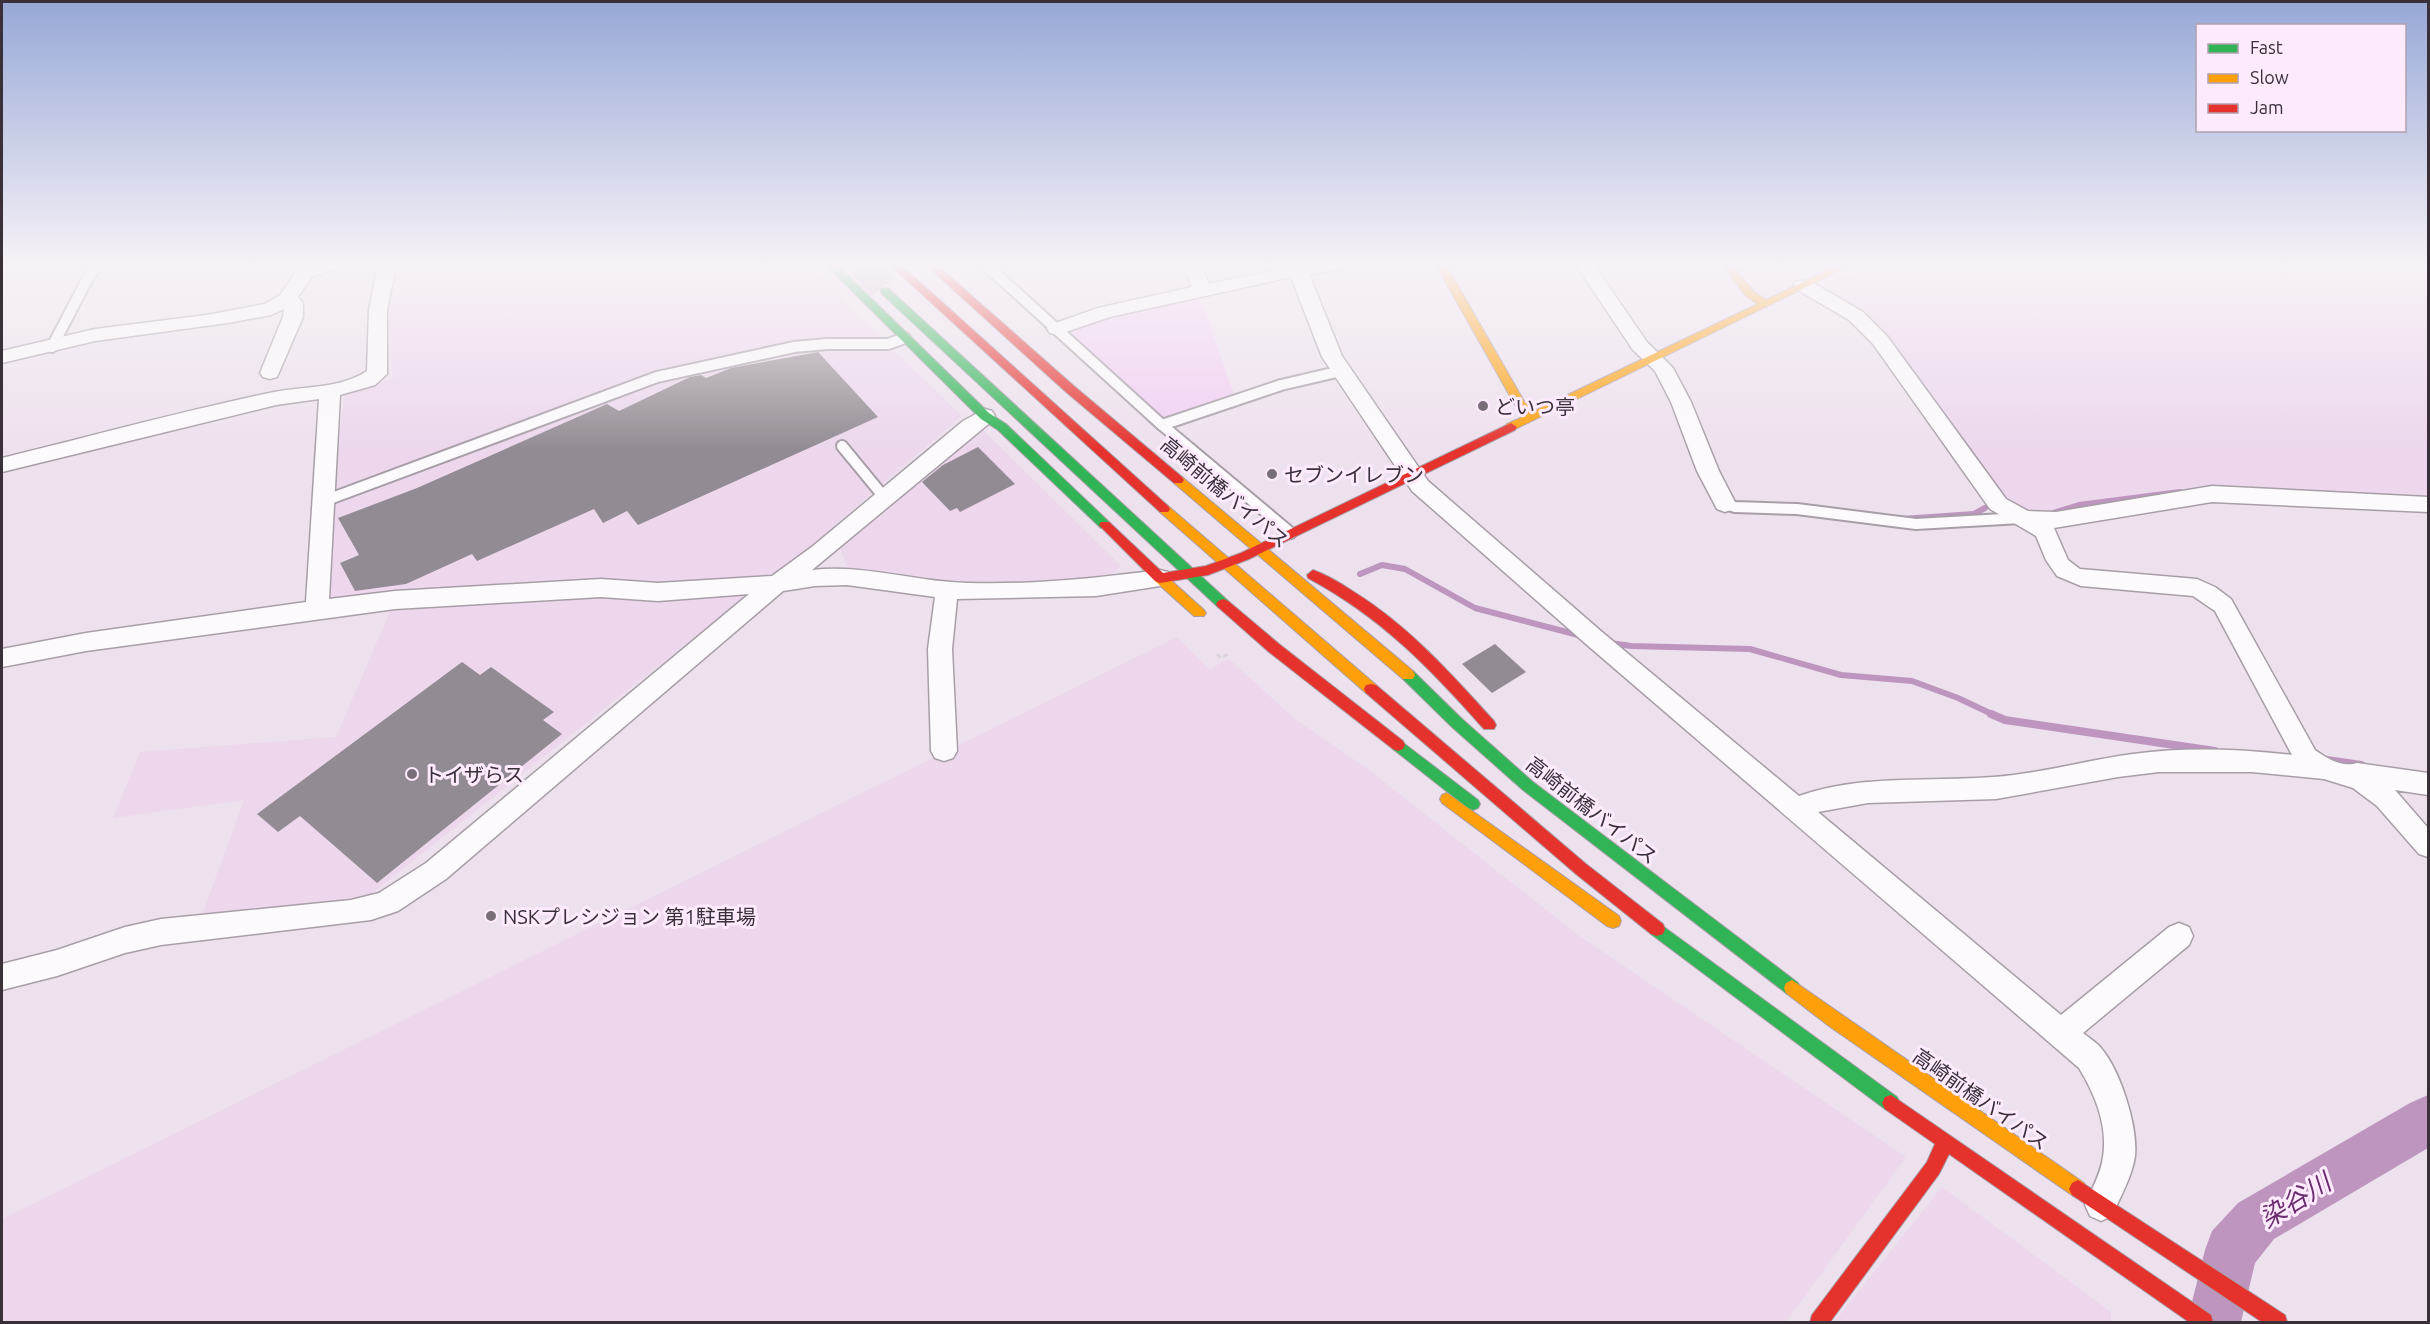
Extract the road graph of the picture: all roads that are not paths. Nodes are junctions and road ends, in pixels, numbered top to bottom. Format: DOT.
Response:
graph roads {
  1 [pos="63,327"];
  2 [pos="162,327"];
  3 [pos="289,327"];
  4 [pos="378,327"];
  5 [pos="894,327"];
  6 [pos="924,327"];
  7 [pos="963,327"];
  8 [pos="1001,327"];
  9 [pos="1043,327"];
  10 [pos="1045,327"];
  11 [pos="1069,327"];
  12 [pos="1320,327"];
  13 [pos="1476,327"];
  14 [pos="1627,327"];
  15 [pos="1715,327"];
  16 [pos="1867,327"];
  17 [pos="1052,334"];
  18 [pos="905,338"];
  19 [pos="52,347"];
  20 [pos="2,357"];
  21 [pos="1653,357"];
  22 [pos="1060,361"];
  23 [pos="1341,371"];
  24 [pos="270,373"];
  25 [pos="1070,389"];
  26 [pos="330,391"];
  27 [pos="985,416"];
  28 [pos="1532,416"];
  29 [pos="1162,425"];
  30 [pos="842,446"];
  31 [pos="2,465"];
  32 [pos="1412,475"];
  33 [pos="884,497"];
  34 [pos="324,501"];
  35 [pos="1725,504"];
  36 [pos="2428,504"];
  37 [pos="2021,518"];
  38 [pos="1291,533"];
  39 [pos="1262,548"];
  40 [pos="1224,564"];
  41 [pos="1288,570"];
  42 [pos="1189,573"];
  43 [pos="1160,578"];
  44 [pos="777,584"];
  45 [pos="948,590"];
  46 [pos="317,609"];
  47 [pos="1212,622"];
  48 [pos="2,658"];
  49 [pos="1496,732"];
  50 [pos="1381,750"];
  51 [pos="1508,750"];
  52 [pos="944,751"];
  53 [pos="2325,769"];
  54 [pos="2428,784"];
  55 [pos="1528,786"];
  56 [pos="1797,808"];
  57 [pos="2428,846"];
  58 [pos="1581,869"];
  59 [pos="1621,927"];
  60 [pos="2179,936"];
  61 [pos="1667,954"];
  62 [pos="2,977"];
  63 [pos="1735,989"];
  64 [pos="2062,1032"];
  65 [pos="1945,1142"];
  66 [pos="2101,1205"];
  67 [pos="1819,1323"];
  68 [pos="2204,1323"];
  69 [pos="2278,1323"];
  1 -- 19 [label="lane"];
  2 -- 19 [label="street"];
  3 -- 24 [label="street"];
  4 -- 26 [label="street"];
  5 -- 18 [label="main road"];
  6 -- 42 [label="main road"];
  7 -- 40 [label="main road"];
  8 -- 25 [label="main road, 高崎前橋バイパス"];
  9 -- 17 [label="main road"];
  10 -- 17 [label="lane"];
  11 -- 17 [label="street"];
  12 -- 23 [label="street"];
  13 -- 28 [label="main road"];
  14 -- 21 [label="street"];
  15 -- 21 [label="main road"];
  16 -- 37 [label="street"];
  17 -- 29 [label="lane"];
  18 -- 27 [label="main road"];
  18 -- 34 [label="lane"];
  19 -- 20 [label="street"];
  21 -- 28 [label="main road"];
  21 -- 35 [label="street"];
  22 -- 25 [label="main road"];
  23 -- 29 [label="lane"];
  23 -- 32 [label="street"];
  25 -- 39 [label="main road, 高崎前橋バイパス"];
  26 -- 31 [label="street"];
  26 -- 34 [label="street"];
  27 -- 33 [label="street"];
  27 -- 43 [label="main road"];
  28 -- 32 [label="main road"];
  29 -- 38 [label="lane"];
  30 -- 33 [label="lane"];
  32 -- 38 [label="main road"];
  32 -- 56 [label="street"];
  33 -- 44 [label="street"];
  34 -- 46 [label="street"];
  35 -- 37 [label="lane"];
  36 -- 37 [label="street"];
  37 -- 53 [label="street"];
  38 -- 39 [label="main road"];
  39 -- 40 [label="main road"];
  39 -- 41 [label="main road, 高崎前橋バイパス"];
  40 -- 42 [label="main road"];
  40 -- 58 [label="main road"];
  41 -- 49 [label="main road"];
  41 -- 55 [label="main road, 高崎前橋バイパス"];
  42 -- 43 [label="main road"];
  42 -- 58 [label="main road"];
  43 -- 45 [label="street"];
  43 -- 47 [label="main road"];
  44 -- 45 [label="street"];
  44 -- 46 [label="street"];
  44 -- 62 [label="street"];
  45 -- 52 [label="street"];
  46 -- 48 [label="street"];
  50 -- 59 [label="main road"];
  51 -- 55 [label="main road"];
  53 -- 54 [label="street"];
  53 -- 56 [label="street"];
  53 -- 57 [label="street"];
  55 -- 66 [label="main road, 高崎前橋バイパス"];
  56 -- 64 [label="street"];
  58 -- 63 [label="main road"];
  60 -- 64 [label="street"];
  61 -- 63 [label="main road"];
  63 -- 65 [label="main road"];
  64 -- 66 [label="street"];
  65 -- 67 [label="main road"];
  65 -- 68 [label="main road"];
  66 -- 69 [label="main road, 高崎前橋バイパス"];
}
